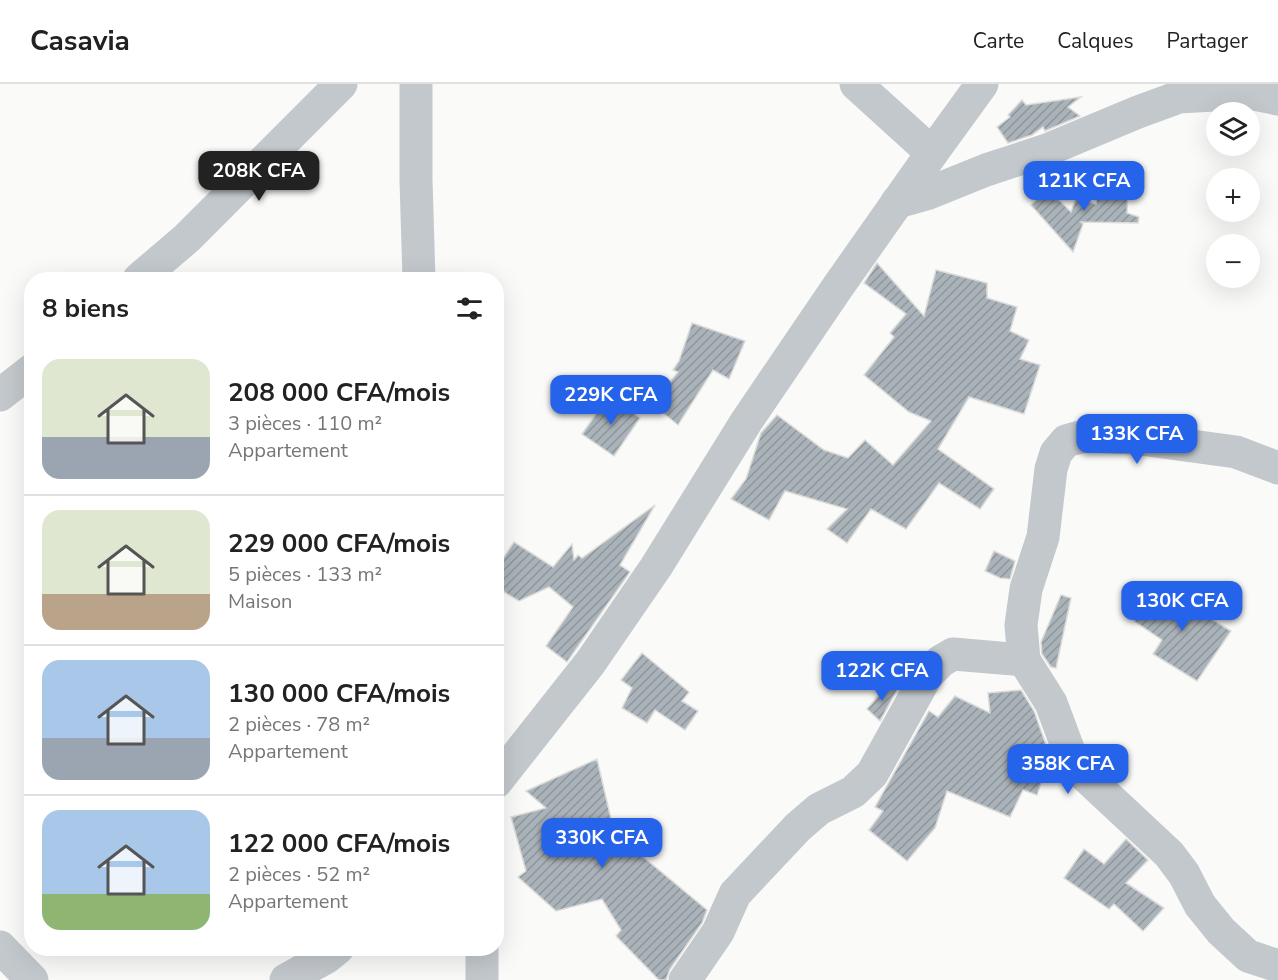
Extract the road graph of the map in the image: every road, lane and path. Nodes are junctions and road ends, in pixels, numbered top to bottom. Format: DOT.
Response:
graph roads {
  1 [pos="341,84"];
  2 [pos="416,84"];
  3 [pos="855,84"];
  4 [pos="982,84"];
  5 [pos="1165,90"];
  6 [pos="1278,99"];
  7 [pos="932,153"];
  8 [pos="897,202"];
  9 [pos="147,272"];
  10 [pos="419,272"];
  11 [pos="24,376"];
  12 [pos="0,396"];
  13 [pos="1278,468"];
  14 [pos="1024,660"];
  15 [pos="504,772"];
  16 [pos="0,947"];
  17 [pos="328,956"];
  18 [pos="482,956"];
  19 [pos="1278,966"];
  20 [pos="32,980"];
  21 [pos="286,980"];
  22 [pos="482,980"];
  23 [pos="686,980"];
  1 -- 9 [label="street"];
  2 -- 10 [label="street"];
  3 -- 7 [label="street"];
  4 -- 7 [label="street"];
  5 -- 6 [label="street"];
  5 -- 8 [label="street"];
  7 -- 8 [label="street"];
  8 -- 15 [label="street"];
  11 -- 12 [label="street"];
  13 -- 14 [label="street"];
  14 -- 19 [label="street"];
  14 -- 23 [label="street"];
  16 -- 20 [label="street"];
  17 -- 21 [label="street"];
  18 -- 22 [label="street"];
}
